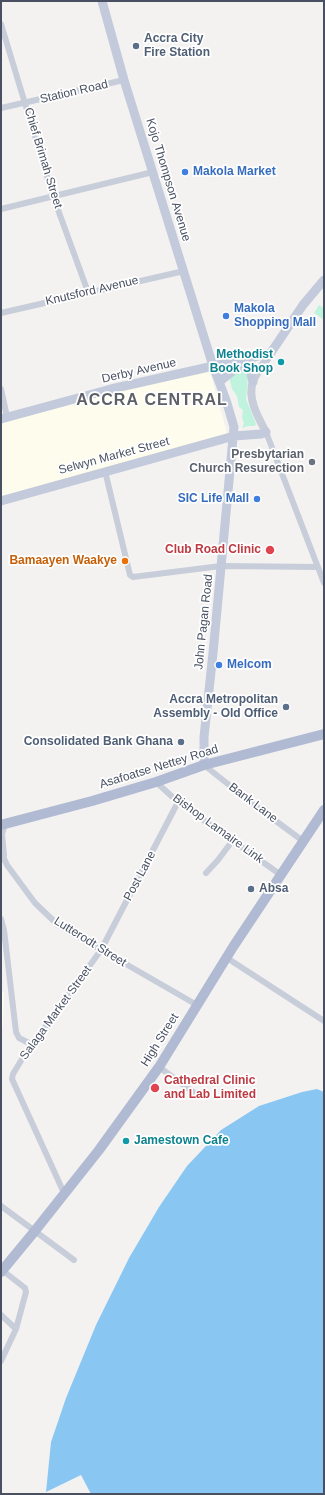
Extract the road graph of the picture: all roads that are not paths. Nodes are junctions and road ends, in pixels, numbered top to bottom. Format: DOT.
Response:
graph roads {
  1 [pos="102,1"];
  2 [pos="1,24"];
  3 [pos="124,80"];
  4 [pos="25,103"];
  5 [pos="1,108"];
  6 [pos="153,172"];
  7 [pos="53,196"];
  8 [pos="1,209"];
  9 [pos="184,271"];
  10 [pos="324,280"];
  11 [pos="88,292"];
  12 [pos="1,313"];
  13 [pos="269,356"];
  14 [pos="247,364"];
  15 [pos="213,366"];
  16 [pos="220,382"];
  17 [pos="253,382"];
  18 [pos="1,389"];
  19 [pos="4,418"];
  20 [pos="266,432"];
  21 [pos="234,436"];
  22 [pos="105,471"];
  23 [pos="1,500"];
  24 [pos="221,566"];
  25 [pos="318,567"];
  26 [pos="324,582"];
  27 [pos="324,734"];
  28 [pos="204,765"];
  29 [pos="156,782"];
  30 [pos="178,802"];
  31 [pos="324,810"];
  32 [pos="3,825"];
  33 [pos="233,840"];
  34 [pos="304,841"];
  35 [pos="2,854"];
  36 [pos="4,864"];
  37 [pos="206,873"];
  38 [pos="280,875"];
  39 [pos="1,919"];
  40 [pos="101,950"];
  41 [pos="227,958"];
  42 [pos="197,1005"];
  43 [pos="324,1022"];
  44 [pos="31,1044"];
  45 [pos="159,1067"];
  46 [pos="193,1092"];
  47 [pos="64,1193"];
  48 [pos="1,1206"];
  49 [pos="34,1232"];
  50 [pos="74,1260"];
  51 [pos="2,1271"];
  52 [pos="1,1315"];
  53 [pos="16,1329"];
  54 [pos="1,1361"];
  1 -- 3 [label="main road, Kojo Thompson Avenue"];
  2 -- 4 [label="street, Chief Brimah Street"];
  3 -- 4 [label="street, Station Road"];
  3 -- 6 [label="main road, Kojo Thompson Avenue"];
  4 -- 5 [label="street, Station Road"];
  4 -- 7 [label="street, Chief Brimah Street"];
  6 -- 7 [label="street"];
  6 -- 9 [label="main road, Kojo Thompson Avenue"];
  7 -- 8 [label="street"];
  7 -- 11 [label="street, Chief Brimah Street"];
  9 -- 11 [label="street, Knutsford Avenue"];
  9 -- 15 [label="main road, Kojo Thompson Avenue"];
  10 -- 13 [label="main road"];
  11 -- 12 [label="street, Knutsford Avenue"];
  13 -- 14 [label="main road"];
  13 -- 15 [label="main road, Derby Avenue"];
  13 -- 17 [label="street"];
  14 -- 16 [label="main road"];
  14 -- 17 [label="main road"];
  15 -- 16 [label="main road, John Pagan Road"];
  15 -- 19 [label="main road, Derby Avenue"];
  16 -- 21 [label="main road, John Pagan Road"];
  17 -- 20 [label="street"];
  18 -- 19 [label="street"];
  20 -- 21 [label="main road, Selwyn Market Street"];
  20 -- 25 [label="street"];
  21 -- 22 [label="main road, Selwyn Market Street"];
  21 -- 24 [label="main road, John Pagan Road"];
  22 -- 23 [label="main road, Selwyn Market Street"];
  22 -- 24 [label="street"];
  24 -- 25 [label="street"];
  24 -- 28 [label="main road, John Pagan Road"];
  25 -- 26 [label="street"];
  27 -- 28 [label="main road, Asafoatse Nettey Road"];
  28 -- 29 [label="main road, Asafoatse Nettey Road"];
  28 -- 34 [label="street, Bank Lane"];
  29 -- 30 [label="street, Bishop Lamaire Link"];
  29 -- 32 [label="main road, Asafoatse Nettey Road"];
  30 -- 33 [label="street, Bishop Lamaire Link"];
  30 -- 40 [label="street, Post Lane"];
  31 -- 34 [label="main road, High Street"];
  32 -- 35 [label="street, Lutterodt Street"];
  33 -- 37 [label="street"];
  33 -- 38 [label="street, Bishop Lamaire Link"];
  34 -- 38 [label="main road, High Street"];
  35 -- 36 [label="street, Lutterodt Street"];
  36 -- 40 [label="street, Lutterodt Street"];
  38 -- 41 [label="main road, High Street"];
  39 -- 44 [label="street"];
  40 -- 42 [label="street, Lutterodt Street"];
  40 -- 44 [label="street, Salaga Market Street"];
  41 -- 42 [label="main road, High Street"];
  41 -- 43 [label="street"];
  42 -- 45 [label="main road, High Street"];
  44 -- 47 [label="street, Salaga Market Street"];
  45 -- 46 [label="street"];
  45 -- 47 [label="main road, High Street"];
  47 -- 49 [label="main road, High Street"];
  48 -- 49 [label="street"];
  49 -- 50 [label="street"];
  49 -- 51 [label="main road, High Street"];
  51 -- 53 [label="street"];
  52 -- 53 [label="street"];
  53 -- 54 [label="street"];
}
